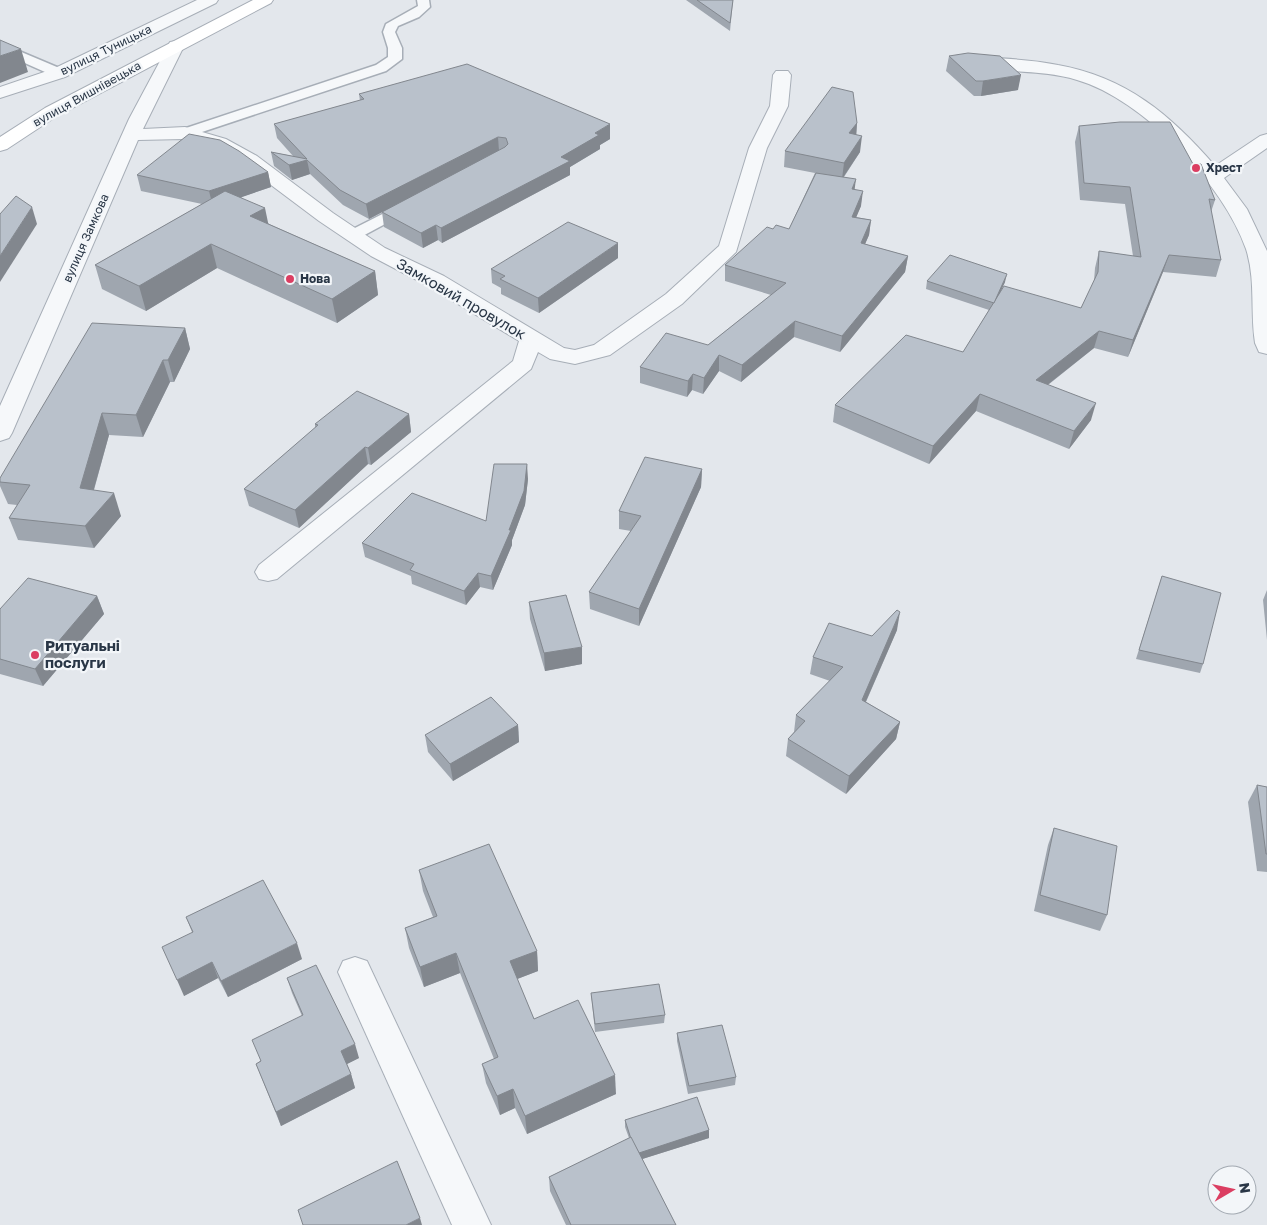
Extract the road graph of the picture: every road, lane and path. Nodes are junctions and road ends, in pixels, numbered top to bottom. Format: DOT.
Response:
graph roads {
  1 [pos="210,0"];
  2 [pos="265,0"];
  3 [pos="423,0"];
  4 [pos="176,46"];
  5 [pos="0,47"];
  6 [pos="960,60"];
  7 [pos="59,73"];
  8 [pos="782,75"];
  9 [pos="3,92"];
  10 [pos="185,133"];
  11 [pos="132,135"];
  12 [pos="1267,140"];
  13 [pos="0,145"];
  14 [pos="1212,177"];
  15 [pos="422,198"];
  16 [pos="353,235"];
  17 [pos="531,339"];
  18 [pos="1267,347"];
  19 [pos="0,433"];
  20 [pos="268,572"];
  21 [pos="355,972"];
  22 [pos="472,1225"];
  1 -- 7 [label="street, вулиця Туницька"];
  2 -- 4 [label="main road, вулиця Вишнівецька"];
  3 -- 10 [label="lane"];
  4 -- 11 [label="street, вулиця Замкова"];
  4 -- 13 [label="main road, вулиця Вишнівецька"];
  5 -- 7 [label="lane"];
  6 -- 14 [label="street"];
  7 -- 9 [label="street, вулиця Туницька"];
  8 -- 17 [label="street"];
  10 -- 11 [label="street, Замковий провулок"];
  10 -- 16 [label="street, Замковий провулок"];
  11 -- 19 [label="street, вулиця Замкова"];
  12 -- 14 [label="street"];
  14 -- 18 [label="street"];
  15 -- 16 [label="lane"];
  16 -- 17 [label="street, Замковий провулок"];
  17 -- 20 [label="street, Замковий провулок"];
  21 -- 22 [label="street"];
}
